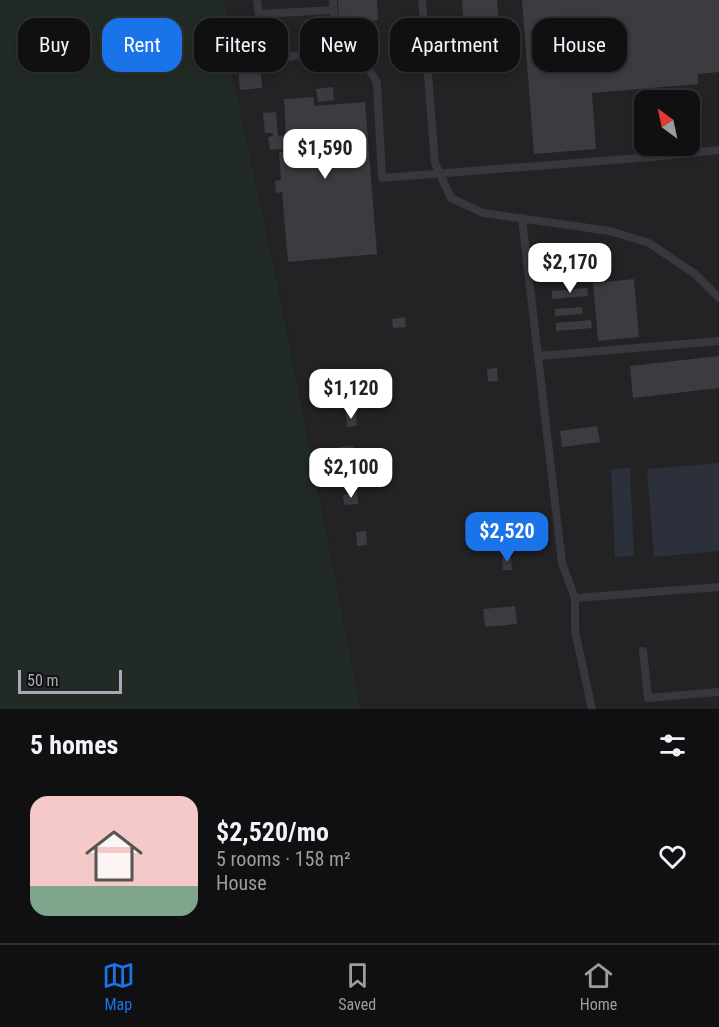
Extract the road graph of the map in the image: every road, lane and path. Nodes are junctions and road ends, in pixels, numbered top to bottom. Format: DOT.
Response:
graph roads {
  1 [pos="257,0"];
  2 [pos="333,0"];
  3 [pos="422,0"];
  4 [pos="334,10"];
  5 [pos="335,18"];
  6 [pos="372,72"];
  7 [pos="719,150"];
  8 [pos="439,174"];
  9 [pos="522,218"];
  10 [pos="719,298"];
  11 [pos="719,341"];
  12 [pos="538,356"];
  13 [pos="719,587"];
  14 [pos="575,598"];
  15 [pos="644,651"];
  16 [pos="719,692"];
  17 [pos="592,709"];
  1 -- 4 [label="lane"];
  2 -- 4 [label="lane"];
  3 -- 8 [label="lane"];
  4 -- 5 [label="lane"];
  6 -- 8 [label="lane"];
  7 -- 8 [label="lane"];
  8 -- 9 [label="lane"];
  9 -- 10 [label="lane"];
  9 -- 12 [label="lane"];
  11 -- 12 [label="lane"];
  12 -- 14 [label="lane"];
  13 -- 14 [label="lane"];
  14 -- 17 [label="lane"];
  15 -- 16 [label="lane"];
}
